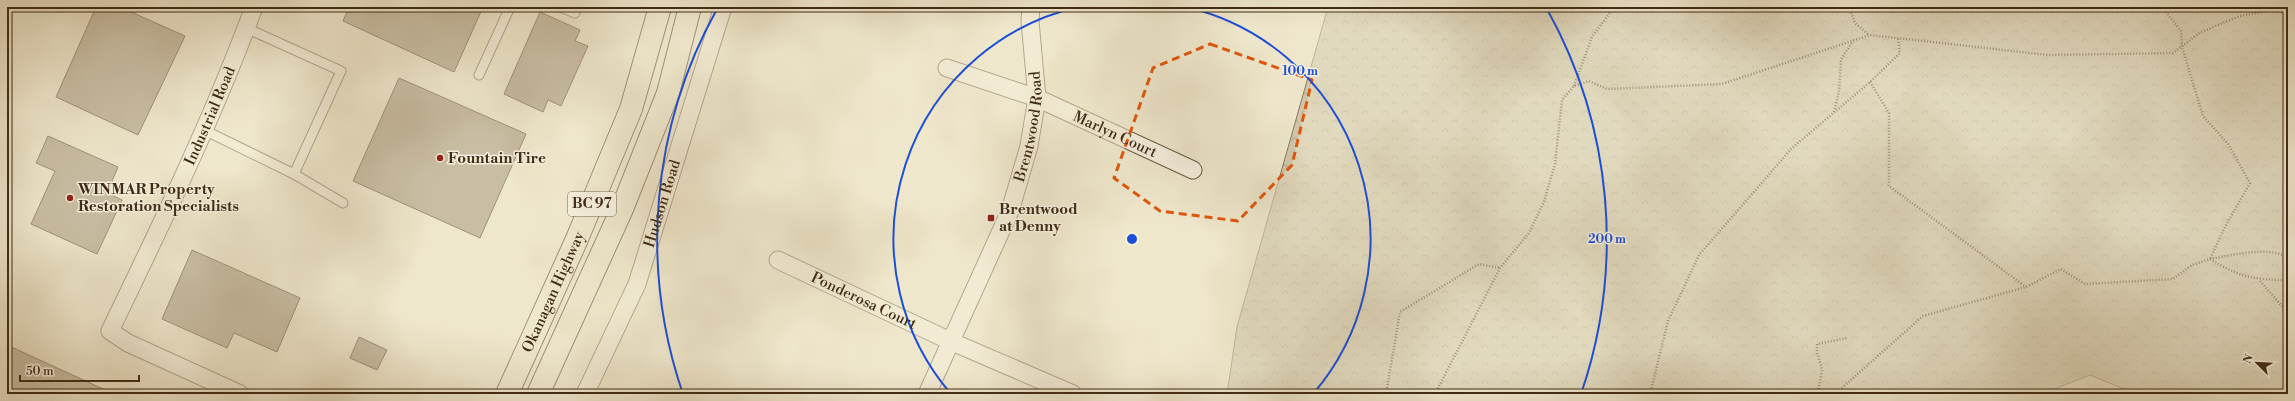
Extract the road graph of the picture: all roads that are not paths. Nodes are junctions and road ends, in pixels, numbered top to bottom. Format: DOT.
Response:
graph roads {
  1 [pos="254,7"];
  2 [pos="510,7"];
  3 [pos="560,7"];
  4 [pos="660,7"];
  5 [pos="690,7"];
  6 [pos="723,7"];
  7 [pos="1031,7"];
  8 [pos="575,13"];
  9 [pos="246,28"];
  10 [pos="947,68"];
  11 [pos="479,74"];
  12 [pos="1037,98"];
  13 [pos="204,130"];
  14 [pos="1193,170"];
  15 [pos="294,174"];
  16 [pos="343,203"];
  17 [pos="778,260"];
  18 [pos="950,341"];
  19 [pos="240,394"];
  20 [pos="507,394"];
  21 [pos="538,394"];
  22 [pos="585,394"];
  23 [pos="927,394"];
  24 [pos="1073,394"];
  1 -- 9 [label="street, Industrial Road"];
  2 -- 11 [label="lane"];
  3 -- 8 [label="lane"];
  4 -- 20 [label="highway, Okanagan Highway / BC 97"];
  5 -- 21 [label="highway, Okanagan Highway / BC 97"];
  6 -- 22 [label="street, Hudson Road"];
  7 -- 12 [label="street, Brentwood Road"];
  9 -- 13 [label="street, Industrial Road"];
  9 -- 15 [label="lane"];
  10 -- 12 [label="street, Marlyn Court"];
  12 -- 14 [label="street, Marlyn Court"];
  12 -- 18 [label="street, Brentwood Road"];
  13 -- 15 [label="lane"];
  13 -- 19 [label="street, Industrial Road"];
  15 -- 16 [label="lane"];
  17 -- 18 [label="street, Ponderosa Court"];
  18 -- 23 [label="street, Brentwood Road"];
  18 -- 24 [label="street, Ponderosa Court"];
}
